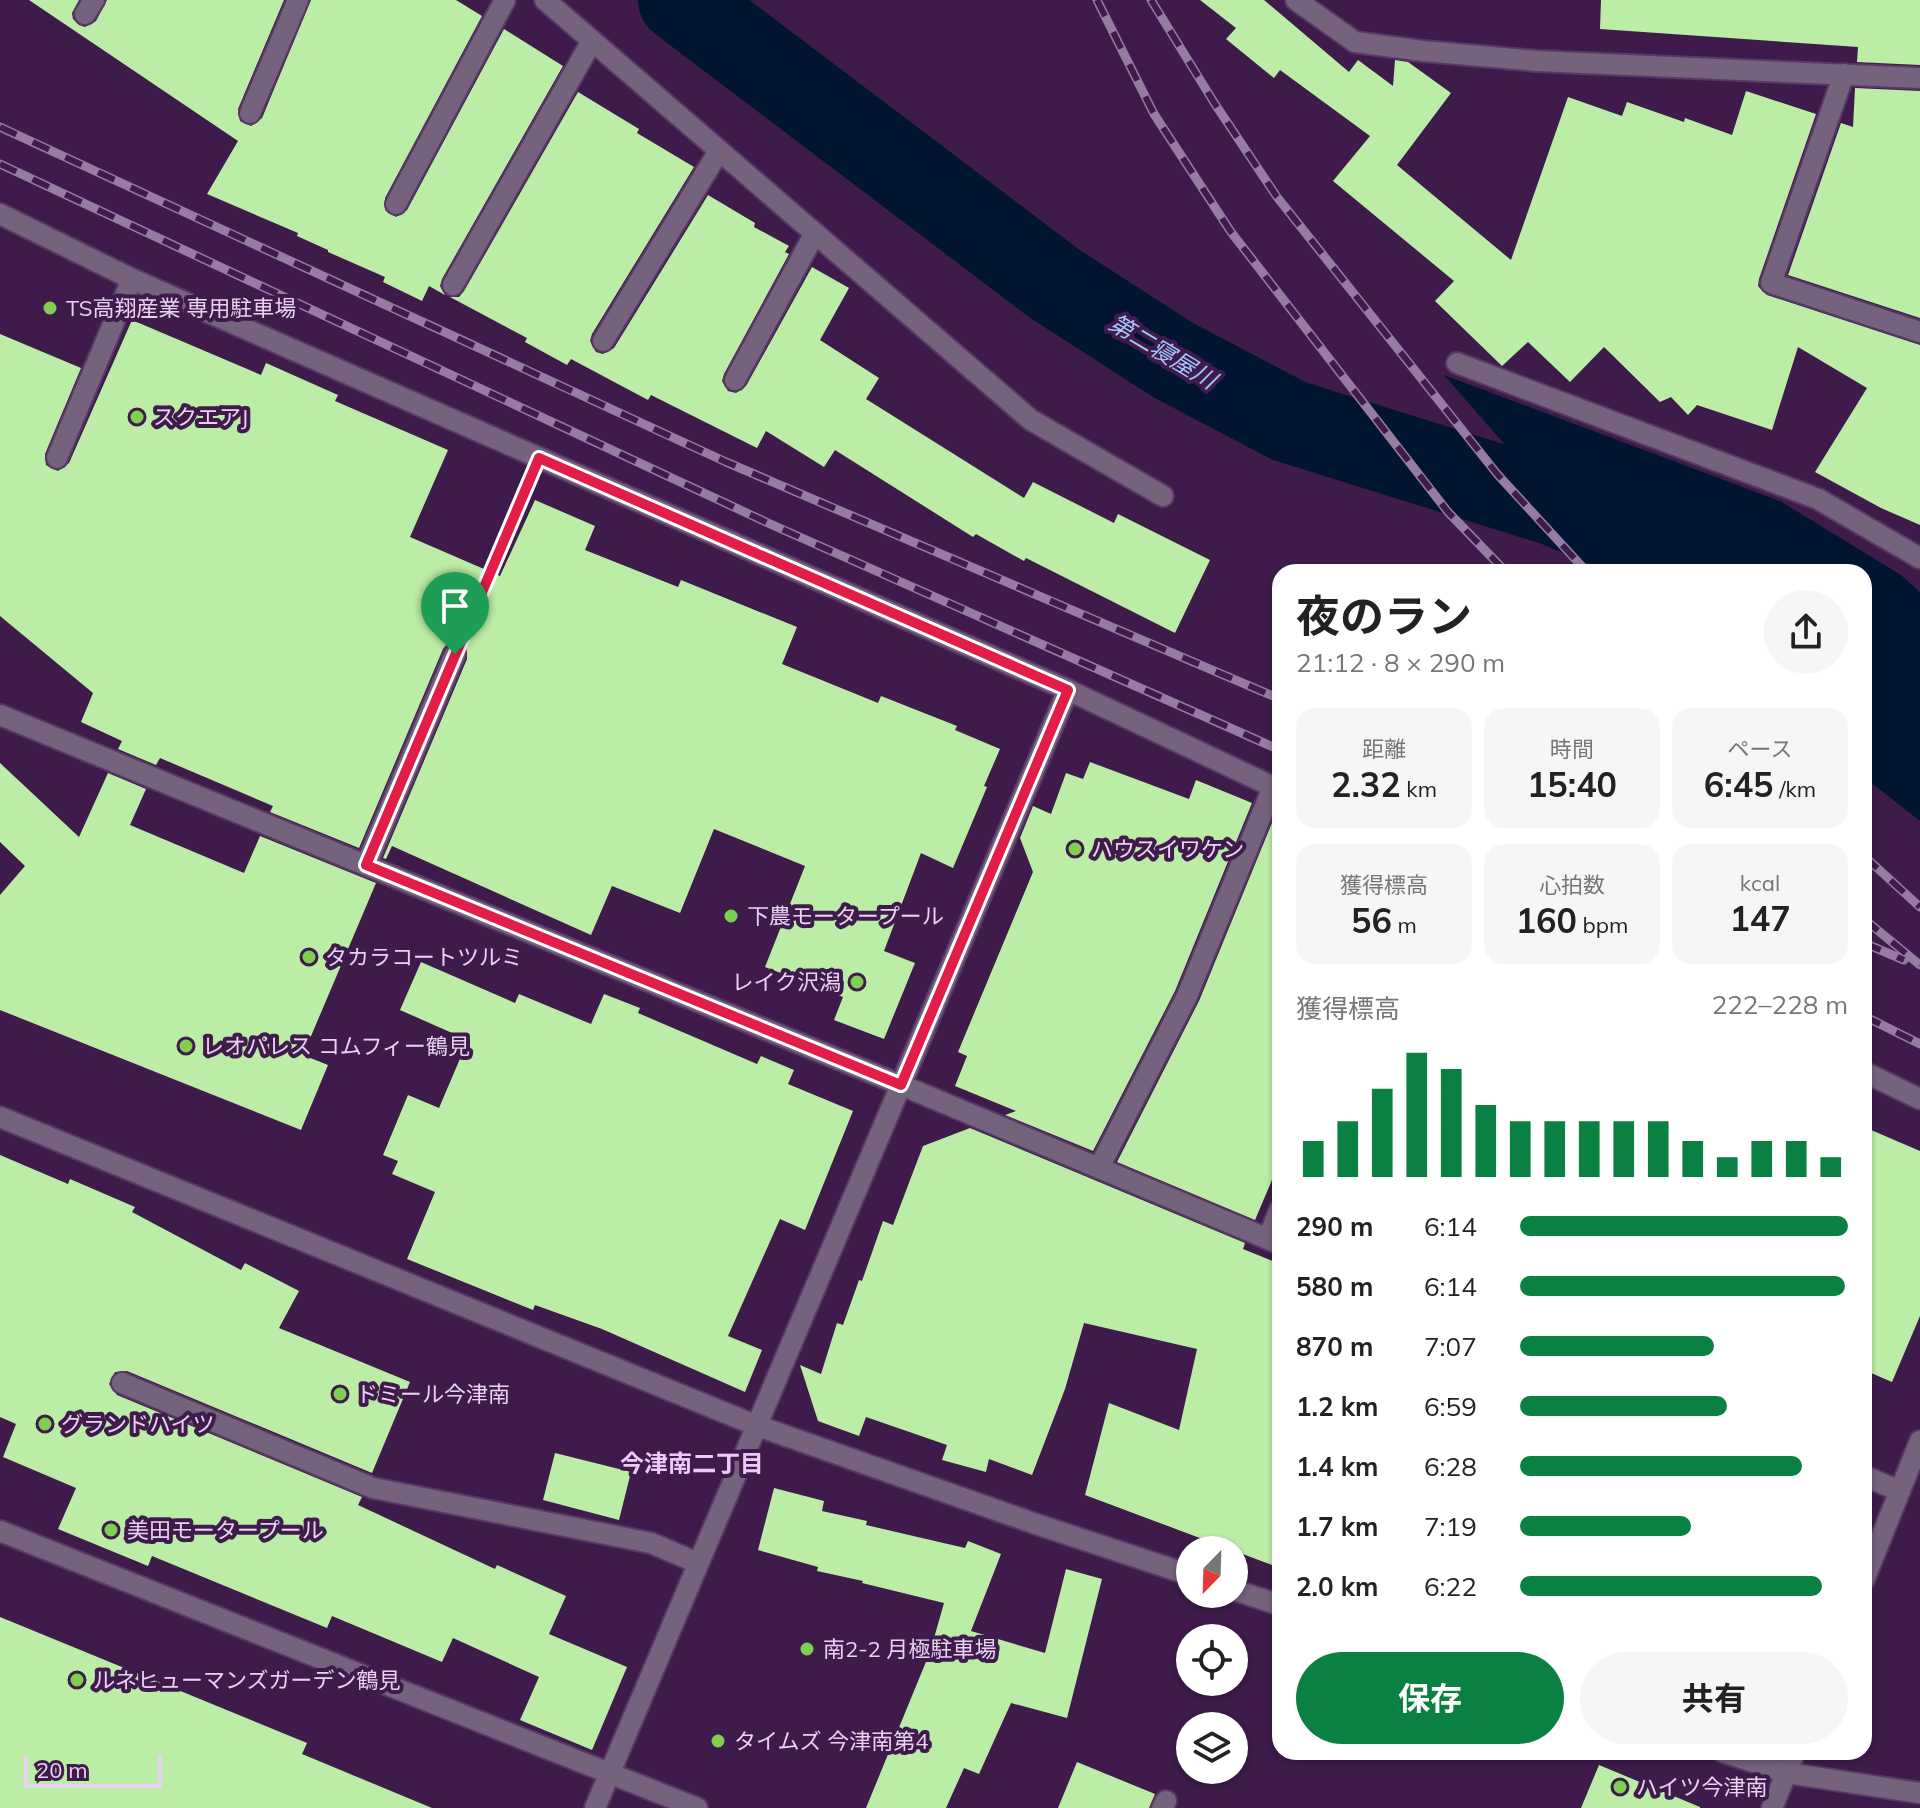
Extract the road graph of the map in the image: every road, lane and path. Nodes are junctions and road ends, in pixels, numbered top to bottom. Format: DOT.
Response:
graph roads {
  1 [pos="298,0"];
  2 [pos="505,0"];
  3 [pos="545,0"];
  4 [pos="1296,0"];
  5 [pos="592,41"];
  6 [pos="1844,74"];
  7 [pos="1920,78"];
  8 [pos="250,113"];
  9 [pos="719,151"];
  10 [pos="396,204"];
  11 [pos="0,214"];
  12 [pos="815,233"];
  13 [pos="132,279"];
  14 [pos="453,285"];
  15 [pos="1920,332"];
  16 [pos="603,341"];
  17 [pos="1457,363"];
  18 [pos="735,380"];
  19 [pos="57,458"];
  20 [pos="539,458"];
  21 [pos="1163,496"];
  22 [pos="1920,558"];
  23 [pos="455,654"];
  24 [pos="1068,690"];
  25 [pos="0,715"];
  26 [pos="1272,786"];
  27 [pos="1272,797"];
  28 [pos="366,865"];
  29 [pos="1872,1076"];
  30 [pos="901,1085"];
  31 [pos="1920,1099"];
  32 [pos="0,1117"];
  33 [pos="1099,1168"];
  34 [pos="1272,1241"];
  35 [pos="122,1383"];
  36 [pos="755,1425"];
  37 [pos="1920,1441"];
  38 [pos="1872,1479"];
  39 [pos="1900,1491"];
  40 [pos="0,1531"];
  41 [pos="1872,1560"];
  42 [pos="698,1563"];
  43 [pos="1176,1570"];
  44 [pos="1248,1595"];
  45 [pos="1272,1602"];
  46 [pos="1747,1760"];
  47 [pos="1792,1760"];
  48 [pos="610,1773"];
  49 [pos="1787,1773"];
  50 [pos="1920,1793"];
  51 [pos="595,1808"];
  52 [pos="697,1808"];
  53 [pos="1772,1808"];
  1 -- 8 [label="street"];
  2 -- 10 [label="street"];
  3 -- 5 [label="street"];
  4 -- 6 [label="street"];
  5 -- 9 [label="street"];
  5 -- 14 [label="street"];
  6 -- 7 [label="street"];
  6 -- 15 [label="street"];
  9 -- 12 [label="street"];
  9 -- 16 [label="street"];
  11 -- 13 [label="street"];
  12 -- 18 [label="street"];
  12 -- 21 [label="street"];
  13 -- 19 [label="street"];
  13 -- 20 [label="street"];
  17 -- 22 [label="street"];
  20 -- 23 [label="path"];
  20 -- 24 [label="street"];
  23 -- 28 [label="street"];
  24 -- 26 [label="street"];
  24 -- 30 [label="street"];
  25 -- 28 [label="street"];
  27 -- 33 [label="street"];
  28 -- 30 [label="street"];
  29 -- 31 [label="street"];
  30 -- 33 [label="street"];
  30 -- 36 [label="street"];
  32 -- 36 [label="street"];
  33 -- 34 [label="street"];
  35 -- 42 [label="street"];
  36 -- 42 [label="street"];
  36 -- 43 [label="street"];
  37 -- 39 [label="street"];
  38 -- 39 [label="street"];
  39 -- 41 [label="street"];
  40 -- 48 [label="street"];
  42 -- 48 [label="street"];
  44 -- 45 [label="street"];
  46 -- 49 [label="street"];
  47 -- 49 [label="street"];
  48 -- 51 [label="street"];
  48 -- 52 [label="street"];
  49 -- 50 [label="street"];
  49 -- 53 [label="street"];
}
